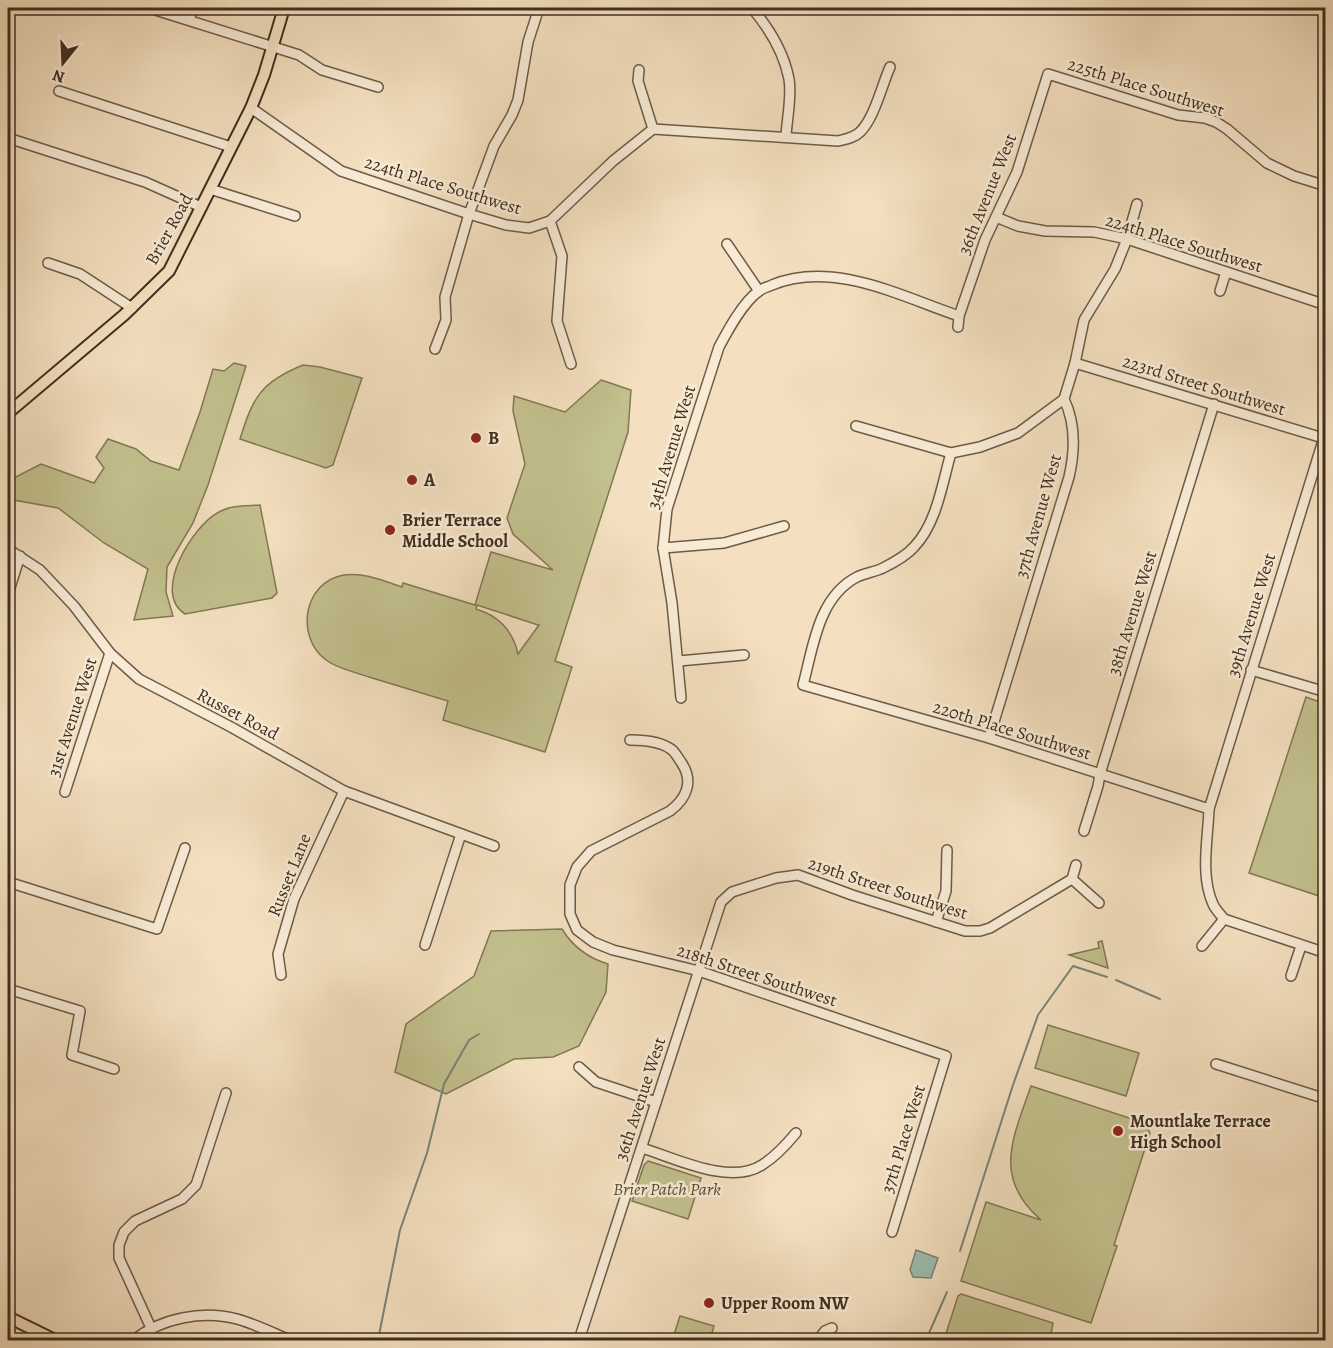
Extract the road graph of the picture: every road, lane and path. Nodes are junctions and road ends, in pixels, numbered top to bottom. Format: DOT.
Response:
graph roads {
  1 [pos="149,8"];
  2 [pos="193,8"];
  3 [pos="284,8"];
  4 [pos="539,8"];
  5 [pos="752,8"];
  6 [pos="189,20"];
  7 [pos="273,46"];
  8 [pos="890,67"];
  9 [pos="639,70"];
  10 [pos="1048,74"];
  11 [pos="378,87"];
  12 [pos="59,91"];
  13 [pos="251,108"];
  14 [pos="653,129"];
  15 [pos="786,136"];
  16 [pos="8,138"];
  17 [pos="231,147"];
  18 [pos="1326,186"];
  19 [pos="210,189"];
  20 [pos="1137,204"];
  21 [pos="201,207"];
  22 [pos="468,214"];
  23 [pos="295,216"];
  24 [pos="996,217"];
  25 [pos="550,221"];
  26 [pos="1128,239"];
  27 [pos="727,244"];
  28 [pos="48,263"];
  29 [pos="1226,272"];
  30 [pos="759,291"];
  31 [pos="1220,291"];
  32 [pos="1326,305"];
  33 [pos="132,308"];
  34 [pos="959,316"];
  35 [pos="958,327"];
  36 [pos="435,349"];
  37 [pos="1076,363"];
  38 [pos="571,364"];
  39 [pos="1064,399"];
  40 [pos="1214,404"];
  41 [pos="10,407"];
  42 [pos="856,426"];
  43 [pos="1324,435"];
  44 [pos="951,453"];
  45 [pos="784,526"];
  46 [pos="663,548"];
  47 [pos="8,549"];
  48 [pos="20,556"];
  49 [pos="8,594"];
  50 [pos="110,653"];
  51 [pos="744,654"];
  52 [pos="679,661"];
  53 [pos="1251,670"];
  54 [pos="1326,692"];
  55 [pos="681,698"];
  56 [pos="988,738"];
  57 [pos="630,740"];
  58 [pos="1100,774"];
  59 [pos="344,791"];
  60 [pos="65,792"];
  61 [pos="1209,809"];
  62 [pos="1084,831"];
  63 [pos="461,834"];
  64 [pos="494,846"];
  65 [pos="185,848"];
  66 [pos="947,850"];
  67 [pos="1076,864"];
  68 [pos="1072,879"];
  69 [pos="8,882"];
  70 [pos="721,902"];
  71 [pos="1099,903"];
  72 [pos="1224,919"];
  73 [pos="936,922"];
  74 [pos="425,945"];
  75 [pos="1202,946"];
  76 [pos="1301,946"];
  77 [pos="1326,953"];
  78 [pos="699,971"];
  79 [pos="281,975"];
  80 [pos="1291,976"];
  81 [pos="8,989"];
  82 [pos="946,1056"];
  83 [pos="1216,1064"];
  84 [pos="579,1067"];
  85 [pos="114,1069"];
  86 [pos="226,1093"];
  87 [pos="1326,1099"];
  88 [pos="656,1102"];
  89 [pos="796,1133"];
  90 [pos="642,1148"];
  91 [pos="892,1232"];
  92 [pos="8,1317"];
  93 [pos="151,1328"];
  94 [pos="832,1328"];
  95 [pos="55,1341"];
  96 [pos="134,1341"];
  97 [pos="290,1341"];
  98 [pos="579,1341"];
  99 [pos="818,1341"];
  1 -- 6 [label="street"];
  2 -- 6 [label="street"];
  3 -- 7 [label="main road, Brier Road"];
  4 -- 22 [label="street"];
  5 -- 15 [label="street"];
  6 -- 7 [label="street"];
  7 -- 11 [label="street"];
  7 -- 13 [label="main road, Brier Road"];
  8 -- 15 [label="street"];
  9 -- 14 [label="street"];
  10 -- 18 [label="street, 225th Place Southwest"];
  10 -- 24 [label="street, 36th Avenue West"];
  12 -- 17 [label="street"];
  13 -- 17 [label="main road, Brier Road"];
  13 -- 22 [label="street, 224th Place Southwest"];
  14 -- 15 [label="street"];
  14 -- 25 [label="street"];
  16 -- 21 [label="street"];
  17 -- 19 [label="main road, Brier Road"];
  19 -- 21 [label="main road, Brier Road"];
  19 -- 23 [label="street"];
  20 -- 26 [label="street"];
  21 -- 33 [label="main road, Brier Road"];
  22 -- 25 [label="street, 224th Place Southwest"];
  22 -- 36 [label="street"];
  24 -- 26 [label="street, 224th Place Southwest"];
  24 -- 34 [label="street, 36th Avenue West"];
  25 -- 38 [label="street"];
  26 -- 29 [label="street, 224th Place Southwest"];
  26 -- 37 [label="street"];
  27 -- 30 [label="street"];
  28 -- 33 [label="street"];
  29 -- 31 [label="street"];
  29 -- 32 [label="street, 224th Place Southwest"];
  30 -- 34 [label="street"];
  30 -- 46 [label="street, 34th Avenue West"];
  33 -- 41 [label="main road, Brier Road"];
  34 -- 35 [label="street, 36th Avenue West"];
  37 -- 39 [label="street"];
  37 -- 40 [label="street, 223rd Street Southwest"];
  39 -- 44 [label="street"];
  39 -- 56 [label="street, 37th Avenue West"];
  40 -- 43 [label="street, 223rd Street Southwest"];
  40 -- 58 [label="street, 38th Avenue West"];
  42 -- 44 [label="street"];
  43 -- 53 [label="street, 39th Avenue West"];
  44 -- 56 [label="street, 220th Place Southwest"];
  45 -- 46 [label="street"];
  46 -- 52 [label="street, 34th Avenue West"];
  47 -- 48 [label="street, Russet Road"];
  48 -- 49 [label="street"];
  48 -- 50 [label="street, Russet Road"];
  50 -- 59 [label="street, Russet Road"];
  50 -- 60 [label="street, 31st Avenue West"];
  51 -- 52 [label="street"];
  52 -- 55 [label="street, 34th Avenue West"];
  53 -- 54 [label="street"];
  53 -- 61 [label="street, 39th Avenue West"];
  56 -- 58 [label="street, 220th Place Southwest"];
  57 -- 78 [label="street, 218th Street Southwest"];
  58 -- 61 [label="street, 220th Place Southwest"];
  58 -- 62 [label="street, 38th Avenue West"];
  59 -- 63 [label="street, Russet Road"];
  59 -- 79 [label="street, Russet Lane"];
  61 -- 72 [label="street, 39th Avenue West"];
  63 -- 64 [label="street, Russet Road"];
  63 -- 74 [label="street"];
  65 -- 69 [label="street"];
  66 -- 73 [label="street"];
  67 -- 68 [label="street"];
  68 -- 71 [label="street"];
  68 -- 73 [label="street, 219th Street Southwest"];
  70 -- 73 [label="street, 219th Street Southwest"];
  70 -- 78 [label="street, 36th Avenue West"];
  72 -- 75 [label="street"];
  72 -- 76 [label="street"];
  76 -- 77 [label="street"];
  76 -- 80 [label="street"];
  78 -- 82 [label="street, 218th Street Southwest"];
  78 -- 88 [label="street, 36th Avenue West"];
  81 -- 85 [label="street"];
  82 -- 91 [label="street, 37th Place West"];
  83 -- 87 [label="street"];
  84 -- 88 [label="street"];
  86 -- 93 [label="street"];
  88 -- 90 [label="street, 36th Avenue West"];
  89 -- 90 [label="street"];
  90 -- 98 [label="street, 36th Avenue West"];
  92 -- 95 [label="main road"];
  93 -- 96 [label="street"];
  93 -- 97 [label="street"];
  94 -- 99 [label="street"];
}
